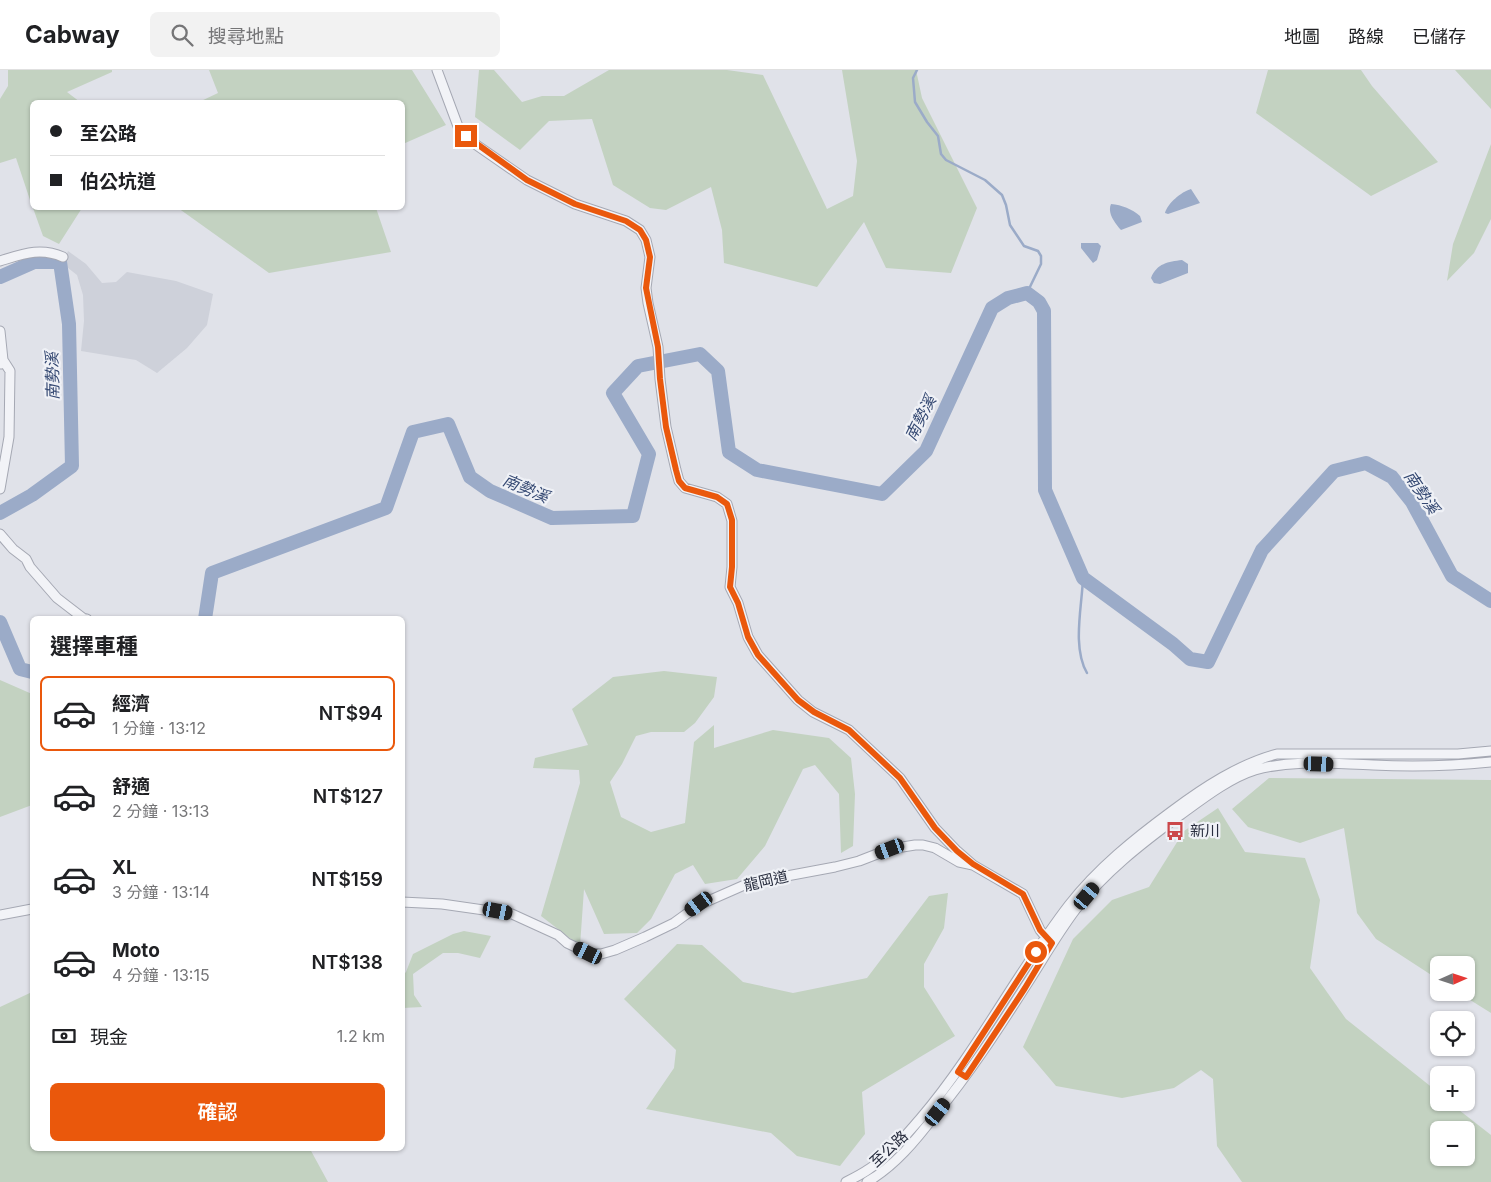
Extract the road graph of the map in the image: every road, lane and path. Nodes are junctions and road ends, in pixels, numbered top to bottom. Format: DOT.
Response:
graph roads {
  1 [pos="437,70"];
  2 [pos="63,257"];
  3 [pos="0,261"];
  4 [pos="0,331"];
  5 [pos="1,363"];
  6 [pos="0,489"];
  7 [pos="0,534"];
  8 [pos="80,616"];
  9 [pos="1491,751"];
  10 [pos="1491,762"];
  11 [pos="973,864"];
  12 [pos="405,902"];
  13 [pos="30,909"];
  14 [pos="0,915"];
  15 [pos="1049,940"];
  16 [pos="962,1074"];
  17 [pos="900,1142"];
  18 [pos="908,1149"];
  19 [pos="846,1182"];
  20 [pos="867,1182"];
  1 -- 11 [label="street"];
  2 -- 3 [label="street"];
  4 -- 5 [label="street"];
  5 -- 6 [label="street"];
  7 -- 8 [label="street"];
  9 -- 15 [label="street"];
  10 -- 15 [label="street"];
  11 -- 12 [label="street, 龍岡道"];
  11 -- 15 [label="street, 龍岡道"];
  13 -- 14 [label="street"];
  15 -- 16 [label="street, 至公路"];
  16 -- 17 [label="street, 至公路"];
  16 -- 18 [label="street, 至公路"];
  17 -- 18 [label="street"];
  17 -- 19 [label="street, 至公路"];
  18 -- 20 [label="street, 至公路"];
}
